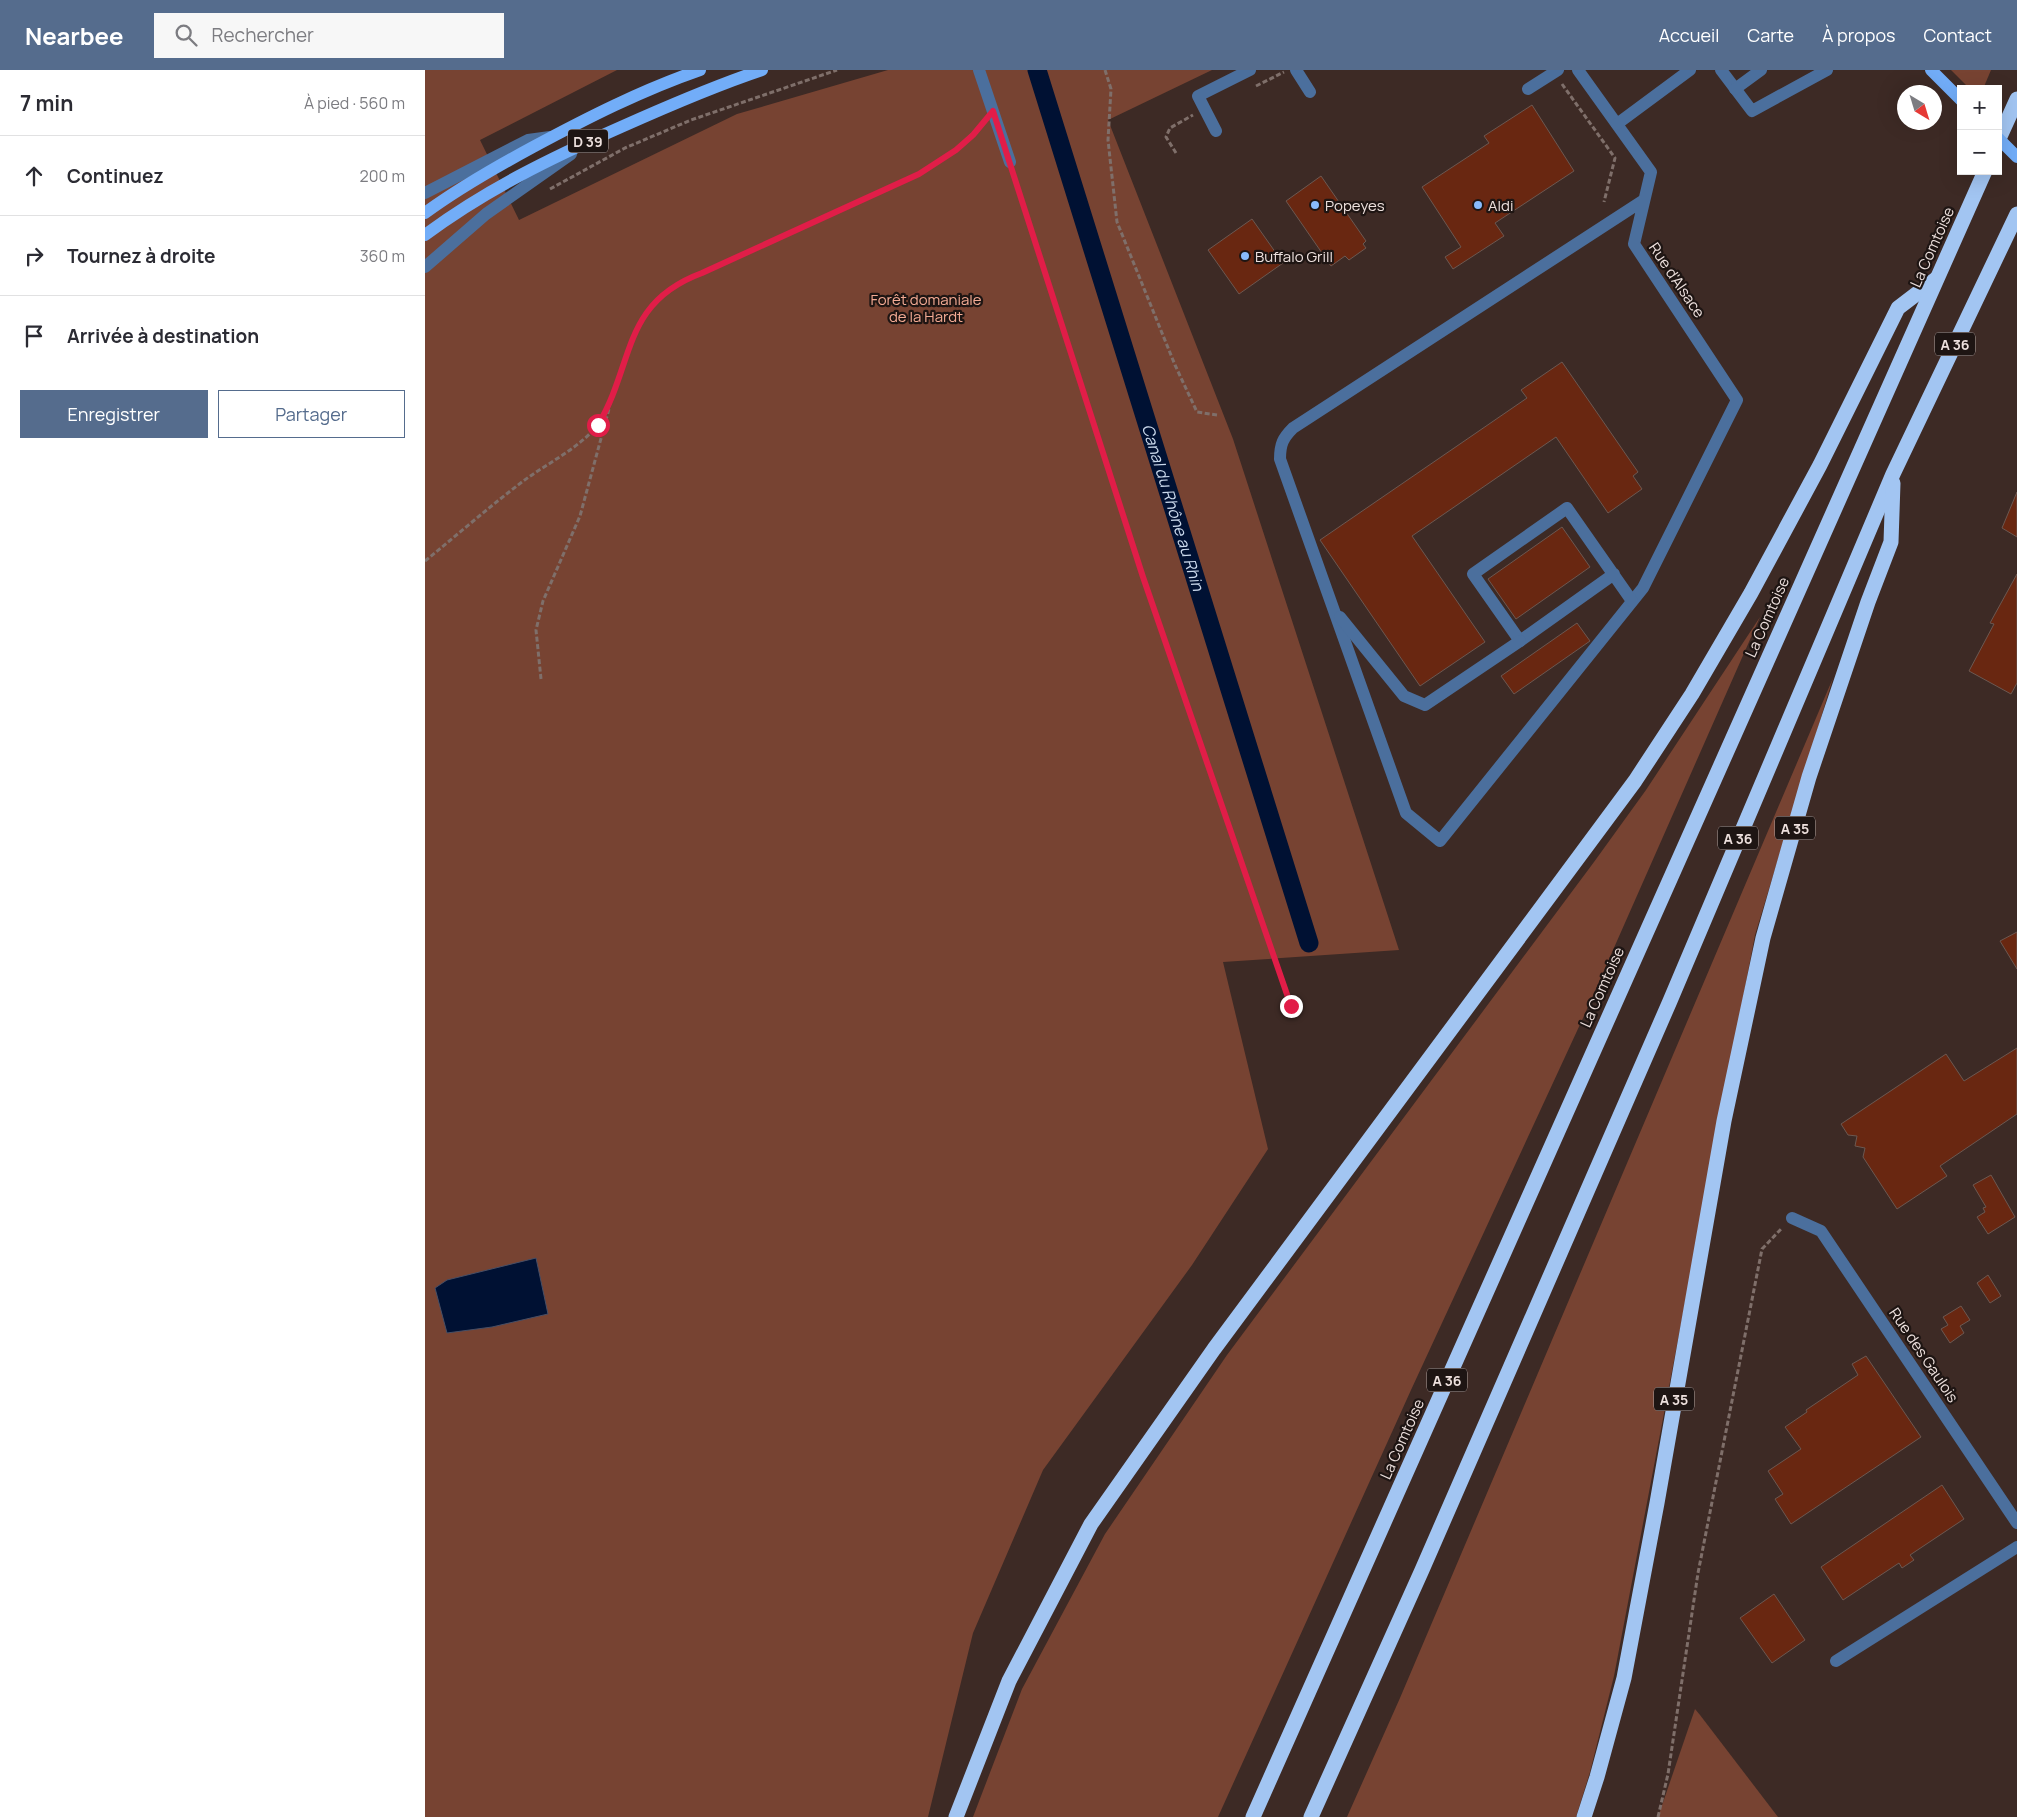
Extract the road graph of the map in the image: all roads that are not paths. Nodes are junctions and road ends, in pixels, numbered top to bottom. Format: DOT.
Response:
graph roads {
  1 [pos="700,70"];
  2 [pos="762,70"];
  3 [pos="979,70"];
  4 [pos="1250,70"];
  5 [pos="1296,70"];
  6 [pos="1579,70"];
  7 [pos="1690,70"];
  8 [pos="1721,70"];
  9 [pos="1761,70"];
  10 [pos="1827,70"];
  11 [pos="1556,71"];
  12 [pos="1935,75"];
  13 [pos="1528,89"];
  14 [pos="1735,89"];
  15 [pos="1310,92"];
  16 [pos="1957,96"];
  17 [pos="2017,99"];
  18 [pos="1617,124"];
  19 [pos="1215,131"];
  20 [pos="2002,131"];
  21 [pos="552,137"];
  22 [pos="589,141"];
  23 [pos="2002,144"];
  24 [pos="2017,157"];
  25 [pos="1010,162"];
  26 [pos="1983,175"];
  27 [pos="425,193"];
  28 [pos="1644,200"];
  29 [pos="425,213"];
  30 [pos="2017,214"];
  31 [pos="425,235"];
  32 [pos="425,267"];
  33 [pos="1936,279"];
  34 [pos="1893,474"];
  35 [pos="1614,574"];
  36 [pos="1632,601"];
  37 [pos="1334,610"];
  38 [pos="1520,640"];
  39 [pos="1792,1218"];
  40 [pos="2017,1523"];
  41 [pos="2017,1546"];
  42 [pos="1836,1661"];
  43 [pos="956,1817"];
  44 [pos="1253,1817"];
  45 [pos="1311,1817"];
  46 [pos="1584,1817"];
  1 -- 21 [label="main road, D 39"];
  2 -- 22 [label="main road, D 39"];
  3 -- 25 [label="street"];
  4 -- 19 [label="street"];
  5 -- 15 [label="street"];
  6 -- 18 [label="street, Rue d'Alsace"];
  7 -- 18 [label="street"];
  8 -- 14 [label="street"];
  9 -- 14 [label="street"];
  10 -- 14 [label="street"];
  11 -- 13 [label="street"];
  12 -- 16 [label="main road"];
  17 -- 20 [label="highway"];
  18 -- 28 [label="street, Rue d'Alsace"];
  21 -- 27 [label="street"];
  21 -- 29 [label="main road, D 39"];
  22 -- 31 [label="main road, D 39"];
  22 -- 32 [label="street"];
  23 -- 24 [label="main road, bridge"];
  26 -- 33 [label="highway, La Comtoise / A 36"];
  28 -- 36 [label="street, Rue d'Alsace"];
  28 -- 37 [label="street"];
  30 -- 34 [label="highway, A 36"];
  33 -- 43 [label="highway"];
  33 -- 44 [label="highway, La Comtoise / A 36"];
  34 -- 45 [label="highway, A 36"];
  34 -- 46 [label="highway, A 35"];
  35 -- 36 [label="street"];
  35 -- 38 [label="street"];
  35 -- 38 [label="street"];
  36 -- 37 [label="street"];
  37 -- 38 [label="street"];
  39 -- 40 [label="street, Rue des Gaulois"];
  41 -- 42 [label="street"];
}
